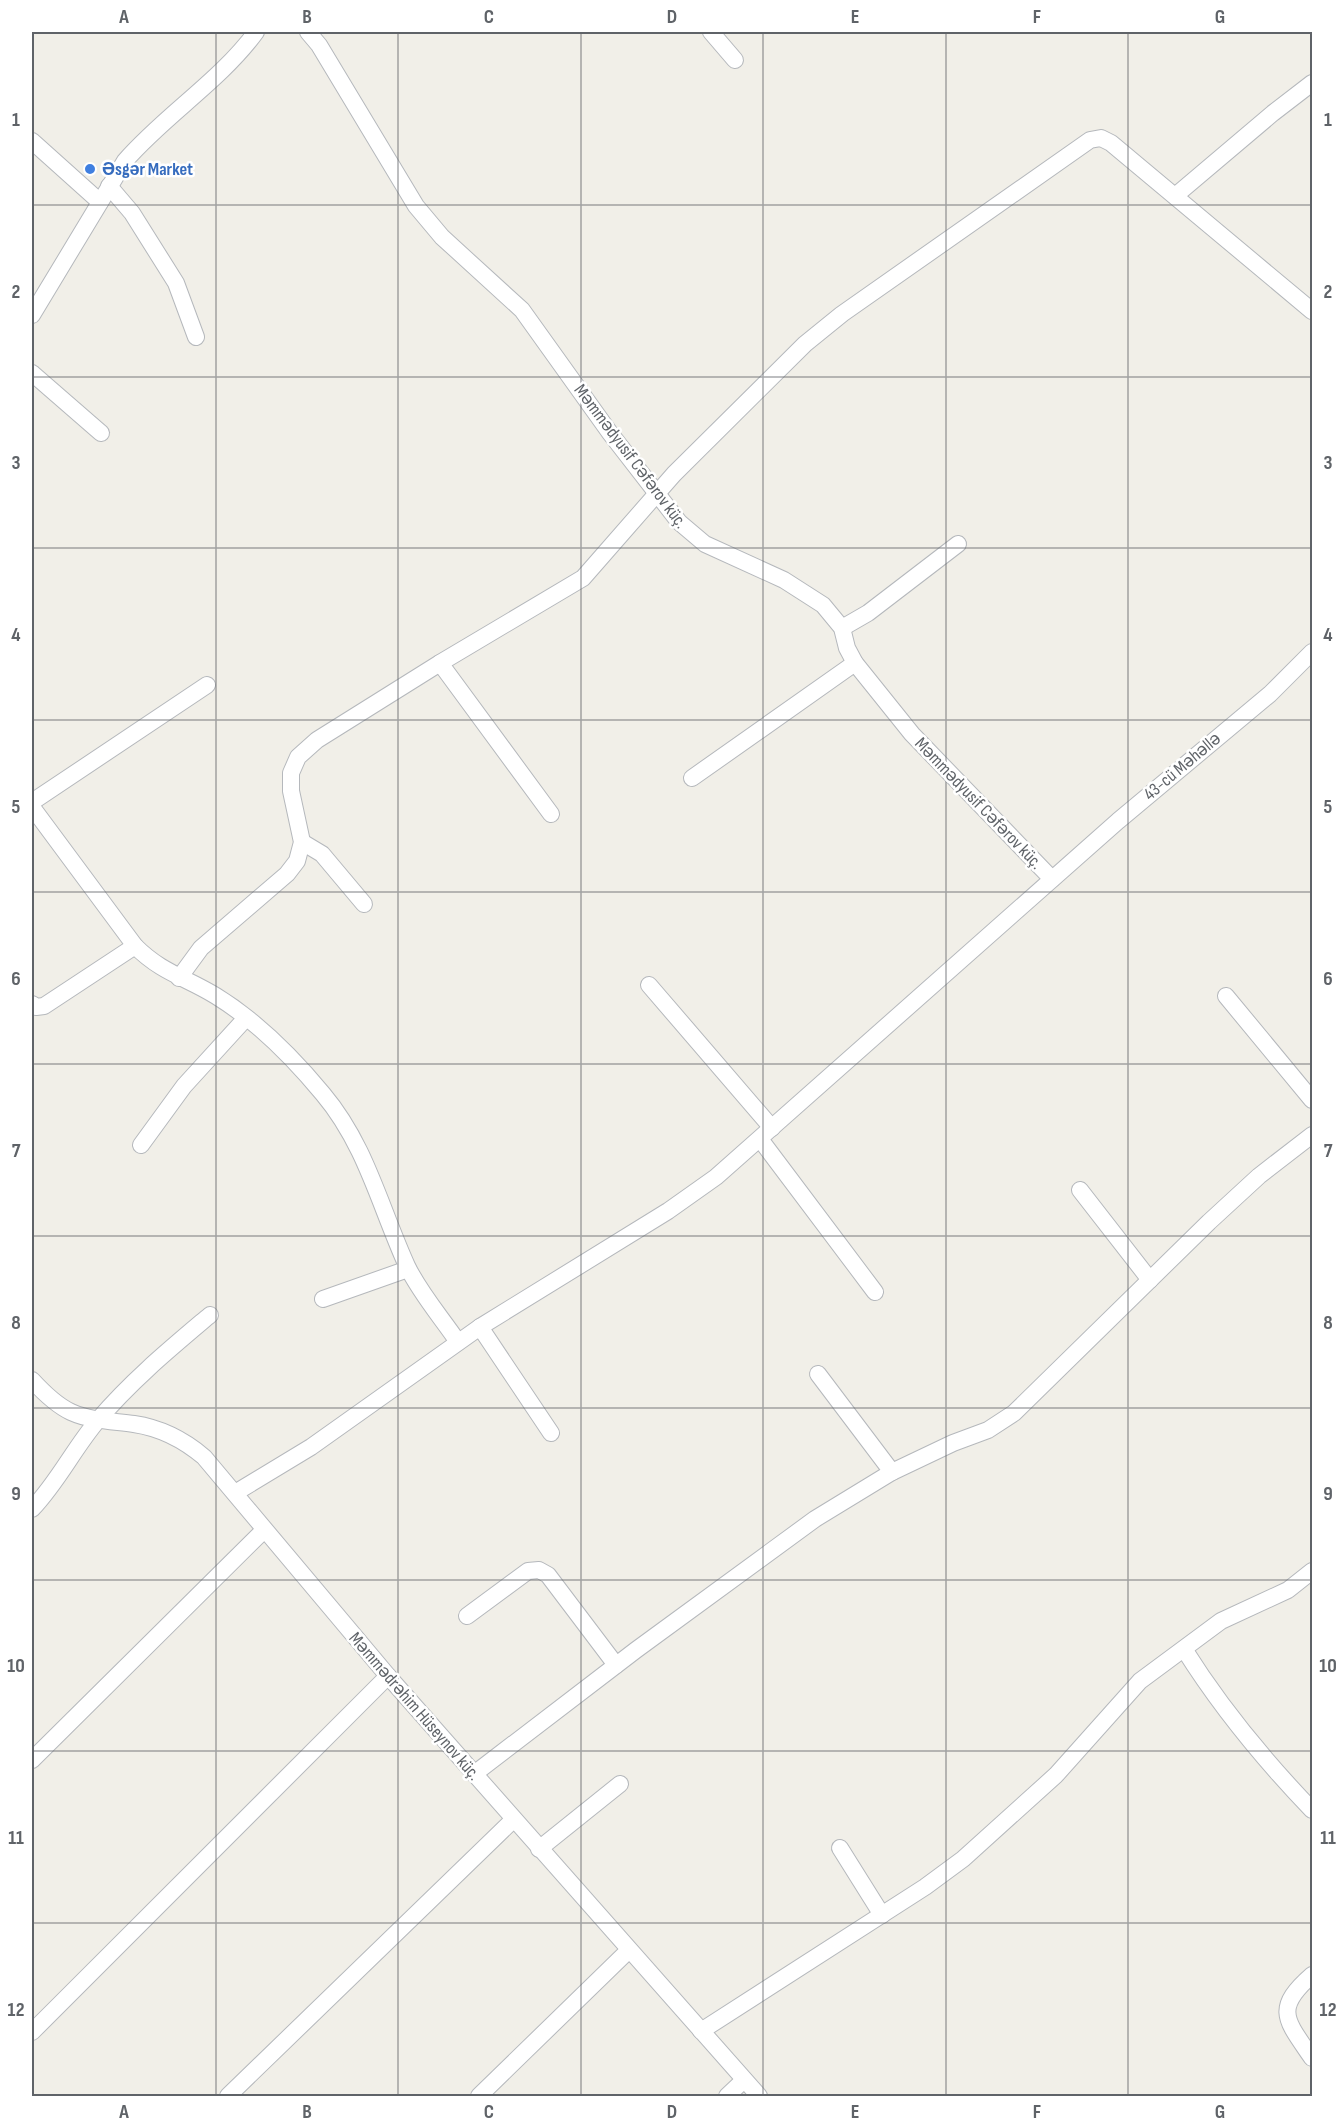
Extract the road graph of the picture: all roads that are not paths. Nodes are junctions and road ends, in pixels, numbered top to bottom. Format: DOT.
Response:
graph roads {
  1 [pos="256,32"];
  2 [pos="308,32"];
  3 [pos="711,32"];
  4 [pos="735,60"];
  5 [pos="1312,83"];
  6 [pos="32,141"];
  7 [pos="109,186"];
  8 [pos="1175,196"];
  9 [pos="100,202"];
  10 [pos="1312,311"];
  11 [pos="32,315"];
  12 [pos="196,337"];
  13 [pos="32,373"];
  14 [pos="101,433"];
  15 [pos="656,493"];
  16 [pos="958,544"];
  17 [pos="843,628"];
  18 [pos="1312,652"];
  19 [pos="440,663"];
  20 [pos="855,663"];
  21 [pos="207,685"];
  22 [pos="692,778"];
  23 [pos="32,802"];
  24 [pos="32,807"];
  25 [pos="551,814"];
  26 [pos="302,842"];
  27 [pos="1052,879"];
  28 [pos="364,904"];
  29 [pos="135,946"];
  30 [pos="179,978"];
  31 [pos="650,985"];
  32 [pos="1226,996"];
  33 [pos="32,1004"];
  34 [pos="246,1018"];
  35 [pos="1312,1100"];
  36 [pos="772,1128"];
  37 [pos="1312,1135"];
  38 [pos="760,1139"];
  39 [pos="141,1145"];
  40 [pos="1080,1190"];
  41 [pos="408,1269"];
  42 [pos="1150,1280"];
  43 [pos="875,1292"];
  44 [pos="323,1299"];
  45 [pos="210,1315"];
  46 [pos="480,1327"];
  47 [pos="458,1342"];
  48 [pos="818,1374"];
  49 [pos="32,1380"];
  50 [pos="98,1420"];
  51 [pos="551,1433"];
  52 [pos="892,1472"];
  53 [pos="235,1493"];
  54 [pos="32,1509"];
  55 [pos="264,1530"];
  56 [pos="1312,1571"];
  57 [pos="467,1616"];
  58 [pos="1184,1649"];
  59 [pos="615,1665"];
  60 [pos="388,1676"];
  61 [pos="32,1760"];
  62 [pos="474,1774"];
  63 [pos="620,1784"];
  64 [pos="1312,1810"];
  65 [pos="513,1820"];
  66 [pos="840,1848"];
  67 [pos="539,1849"];
  68 [pos="882,1915"];
  69 [pos="629,1950"];
  70 [pos="1312,1976"];
  71 [pos="701,2031"];
  72 [pos="32,2032"];
  73 [pos="1312,2058"];
  74 [pos="744,2080"];
  75 [pos="228,2097"];
  76 [pos="479,2097"];
  77 [pos="727,2097"];
  78 [pos="759,2097"];
  1 -- 7 [label="street"];
  2 -- 15 [label="street, Məmmədyusif Cəfərov küç."];
  3 -- 4 [label="street"];
  5 -- 8 [label="street"];
  6 -- 9 [label="street"];
  7 -- 9 [label="street"];
  7 -- 12 [label="street"];
  8 -- 10 [label="street"];
  8 -- 15 [label="street"];
  9 -- 11 [label="street"];
  13 -- 14 [label="street"];
  15 -- 17 [label="street, Məmmədyusif Cəfərov küç."];
  15 -- 19 [label="street"];
  16 -- 17 [label="street"];
  17 -- 20 [label="street, Məmmədyusif Cəfərov küç."];
  18 -- 27 [label="street, 43-cü Məhəllə"];
  19 -- 25 [label="street"];
  19 -- 26 [label="street"];
  20 -- 22 [label="street"];
  20 -- 27 [label="street, Məmmədyusif Cəfərov küç."];
  21 -- 23 [label="street"];
  24 -- 29 [label="street"];
  26 -- 28 [label="street"];
  26 -- 30 [label="street"];
  27 -- 36 [label="street, 43-cü Məhəllə"];
  29 -- 30 [label="street"];
  29 -- 33 [label="street"];
  30 -- 34 [label="street"];
  31 -- 36 [label="street"];
  32 -- 35 [label="street"];
  34 -- 39 [label="street"];
  34 -- 41 [label="street"];
  36 -- 38 [label="street, 43-cü Məhəllə"];
  37 -- 42 [label="street"];
  38 -- 43 [label="street"];
  38 -- 46 [label="street, 43-cü Məhəllə"];
  40 -- 42 [label="street"];
  41 -- 44 [label="street"];
  41 -- 47 [label="street"];
  42 -- 52 [label="street"];
  45 -- 50 [label="street"];
  46 -- 47 [label="street, 43-cü Məhəllə"];
  46 -- 51 [label="street"];
  47 -- 53 [label="street, 43-cü Məhəllə"];
  48 -- 52 [label="street"];
  49 -- 50 [label="street, Məmmədrəhim Hüseynov küç."];
  50 -- 53 [label="street, Məmmədrəhim Hüseynov küç."];
  50 -- 54 [label="street"];
  52 -- 59 [label="street"];
  53 -- 55 [label="street, Məmmədrəhim Hüseynov küç."];
  55 -- 60 [label="street, Məmmədrəhim Hüseynov küç."];
  55 -- 61 [label="street"];
  56 -- 58 [label="street"];
  57 -- 59 [label="street"];
  58 -- 64 [label="street"];
  58 -- 68 [label="street"];
  59 -- 62 [label="street"];
  60 -- 62 [label="street, Məmmədrəhim Hüseynov küç."];
  60 -- 72 [label="street"];
  62 -- 65 [label="street, Məmmədrəhim Hüseynov küç."];
  63 -- 67 [label="street"];
  65 -- 67 [label="street, Məmmədrəhim Hüseynov küç."];
  65 -- 75 [label="street"];
  66 -- 68 [label="street"];
  67 -- 69 [label="street, Məmmədrəhim Hüseynov küç."];
  68 -- 71 [label="street"];
  69 -- 71 [label="street, Məmmədrəhim Hüseynov küç."];
  69 -- 76 [label="street"];
  70 -- 73 [label="street"];
  71 -- 74 [label="street, Məmmədrəhim Hüseynov küç."];
  74 -- 77 [label="street"];
  74 -- 78 [label="street, Məmmədrəhim Hüseynov küç."];
}
